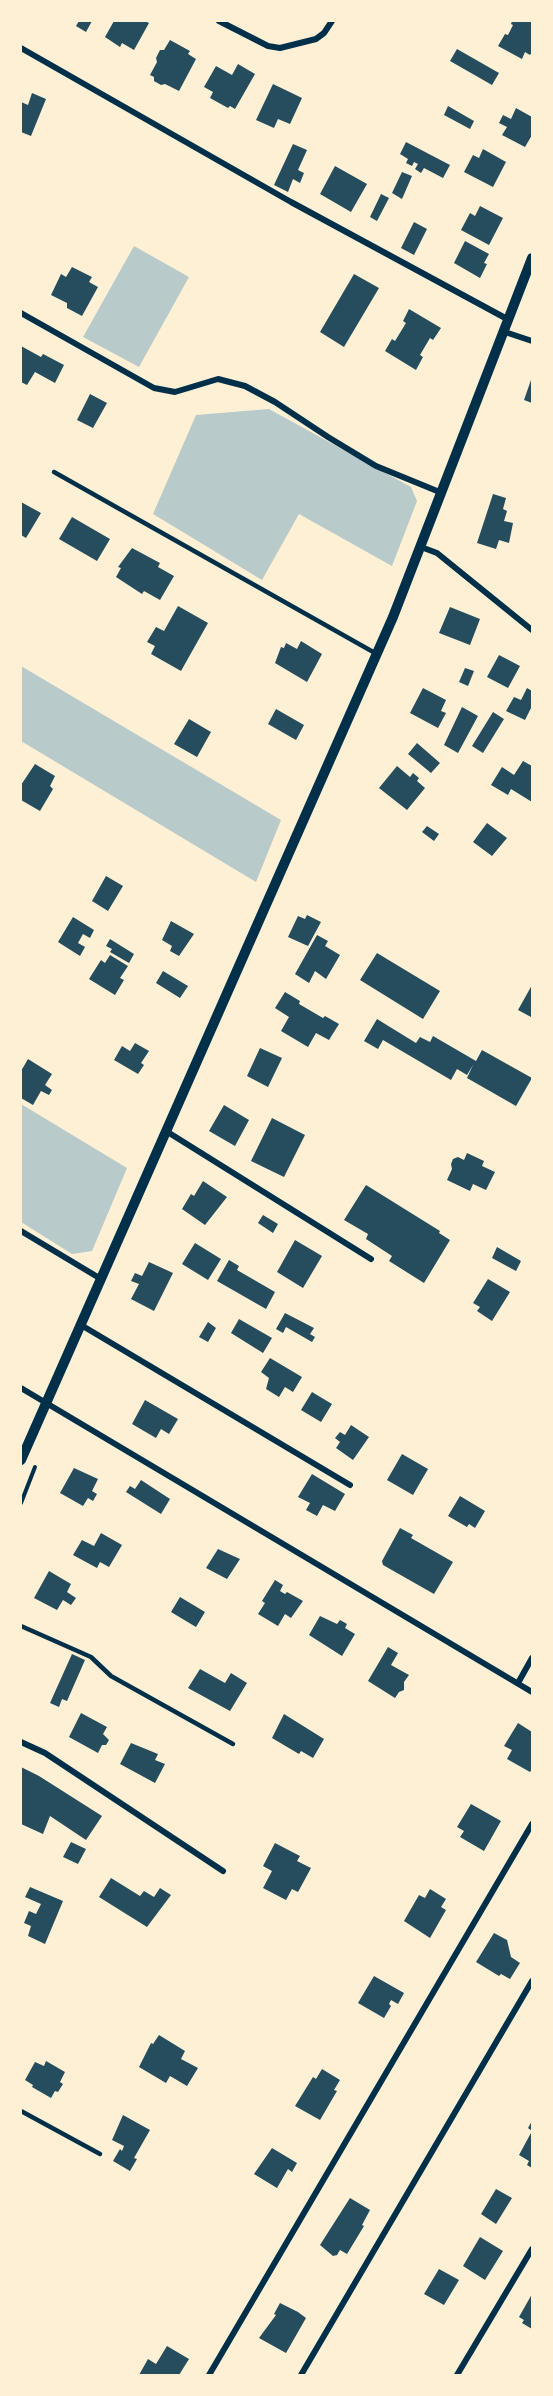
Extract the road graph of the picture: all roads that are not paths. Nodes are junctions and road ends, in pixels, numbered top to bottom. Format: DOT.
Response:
graph roads {
  1 [pos="219,21"];
  2 [pos="332,21"];
  3 [pos="21,48"];
  4 [pos="532,258"];
  5 [pos="21,312"];
  6 [pos="509,320"];
  7 [pos="505,332"];
  8 [pos="532,341"];
  9 [pos="54,472"];
  10 [pos="442,493"];
  11 [pos="421,547"];
  12 [pos="532,630"];
  13 [pos="377,654"];
  14 [pos="166,1131"];
  15 [pos="21,1232"];
  16 [pos="371,1260"];
  17 [pos="101,1279"];
  18 [pos="81,1325"];
  19 [pos="21,1388"];
  20 [pos="46,1404"];
  21 [pos="21,1460"];
  22 [pos="350,1485"];
  23 [pos="21,1626"];
  24 [pos="532,1658"];
  25 [pos="518,1683"];
  26 [pos="532,1692"];
  27 [pos="21,1742"];
  28 [pos="233,1744"];
  29 [pos="532,1824"];
  30 [pos="223,1871"];
  31 [pos="532,1981"];
  32 [pos="21,2111"];
  33 [pos="100,2154"];
  34 [pos="532,2249"];
  35 [pos="209,2375"];
  36 [pos="301,2375"];
  37 [pos="457,2375"];
  1 -- 2 [label="street"];
  3 -- 6 [label="street"];
  4 -- 6 [label="street"];
  5 -- 10 [label="street"];
  6 -- 7 [label="street"];
  7 -- 8 [label="street"];
  7 -- 10 [label="street"];
  9 -- 13 [label="lane"];
  10 -- 11 [label="street"];
  11 -- 12 [label="street"];
  11 -- 13 [label="street"];
  13 -- 14 [label="street"];
  14 -- 16 [label="street"];
  14 -- 17 [label="street"];
  15 -- 17 [label="street"];
  17 -- 18 [label="street"];
  18 -- 20 [label="street"];
  18 -- 22 [label="street"];
  19 -- 20 [label="street"];
  20 -- 21 [label="street"];
  20 -- 25 [label="street"];
  23 -- 28 [label="lane"];
  24 -- 25 [label="street"];
  25 -- 26 [label="street"];
  27 -- 30 [label="street"];
  29 -- 35 [label="street"];
  31 -- 36 [label="street"];
  32 -- 33 [label="lane"];
  34 -- 37 [label="street"];
}
